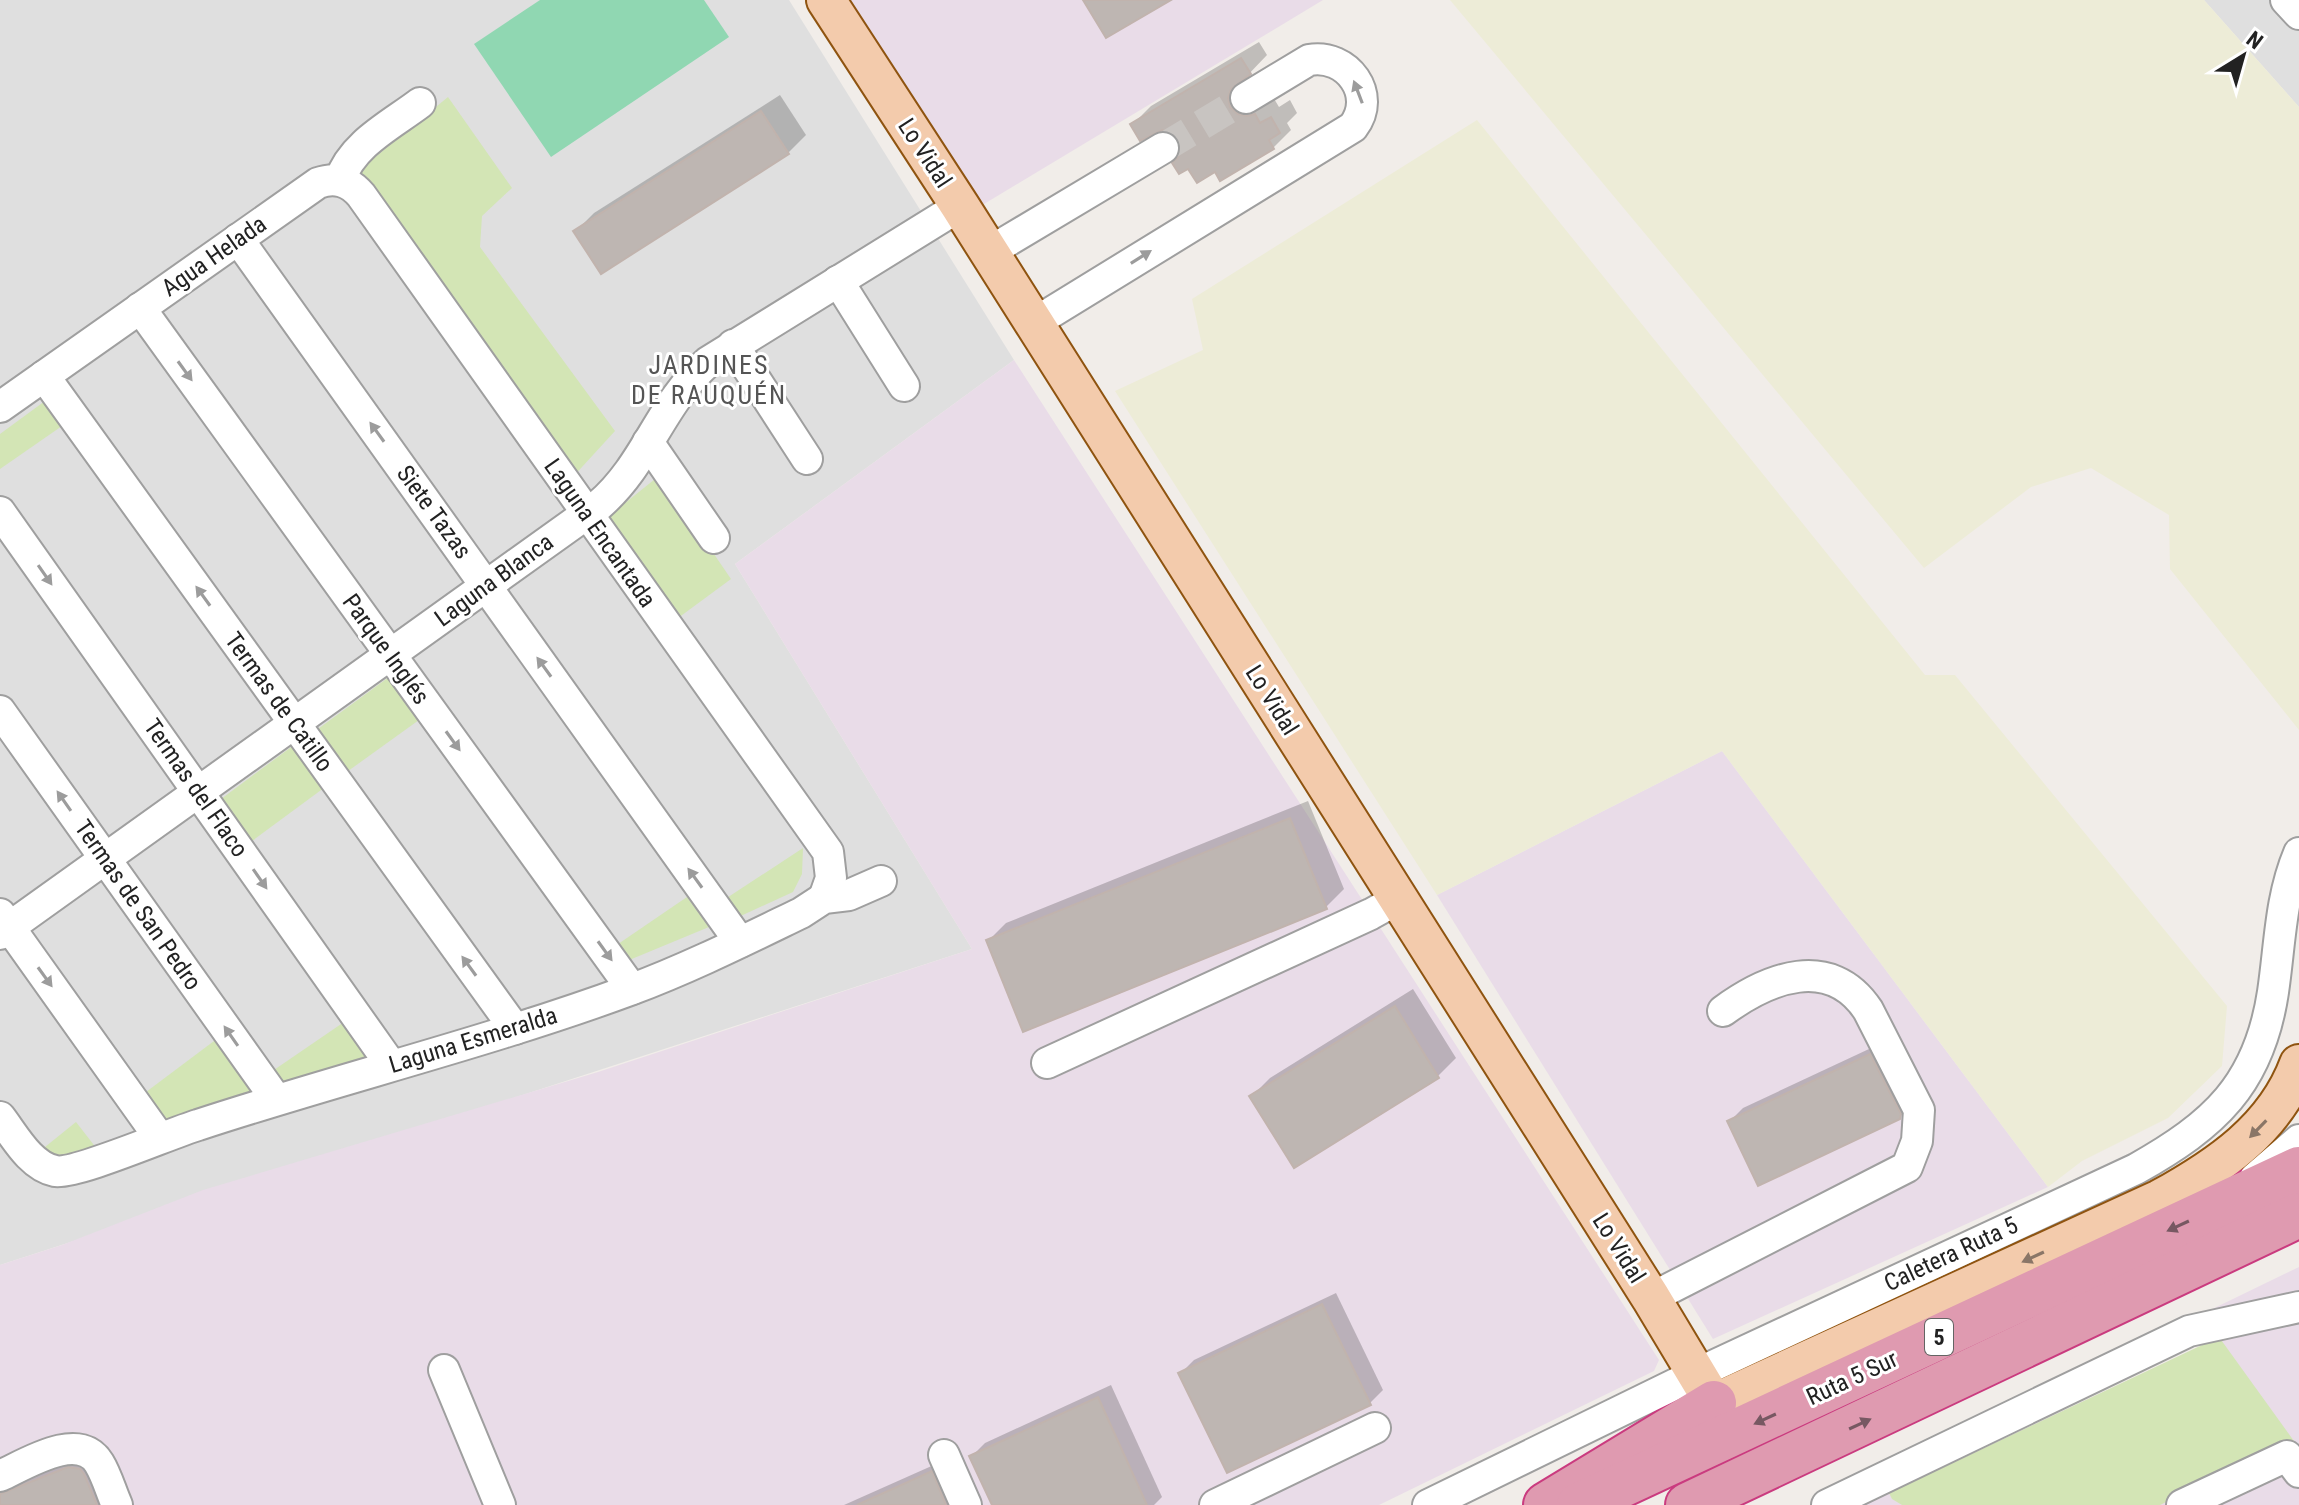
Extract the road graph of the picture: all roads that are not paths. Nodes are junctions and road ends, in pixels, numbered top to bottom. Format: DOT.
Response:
graph roads {
  1 [pos="826,0"];
  2 [pos="2286,0"];
  3 [pos="2299,14"];
  4 [pos="1246,98"];
  5 [pos="420,103"];
  6 [pos="1163,148"];
  7 [pos="340,180"];
  8 [pos="960,206"];
  9 [pos="238,239"];
  10 [pos="989,252"];
  11 [pos="838,281"];
  12 [pos="140,308"];
  13 [pos="1034,323"];
  14 [pos="733,345"];
  15 [pos="44,376"];
  16 [pos="904,386"];
  17 [pos="0,407"];
  18 [pos="648,442"];
  19 [pos="807,459"];
  20 [pos="0,512"];
  21 [pos="586,515"];
  22 [pos="714,538"];
  23 [pos="486,586"];
  24 [pos="390,655"];
  25 [pos="0,711"];
  26 [pos="295,723"];
  27 [pos="198,792"];
  28 [pos="2299,853"];
  29 [pos="105,859"];
  30 [pos="881,881"];
  31 [pos="824,898"];
  32 [pos="1398,899"];
  33 [pos="3,925"];
  34 [pos="740,942"];
  35 [pos="632,989"];
  36 [pos="1723,1011"];
  37 [pos="515,1029"];
  38 [pos="1047,1063"];
  39 [pos="2299,1064"];
  40 [pos="391,1065"];
  41 [pos="276,1099"];
  42 [pos="0,1117"];
  43 [pos="159,1137"];
  44 [pos="2299,1140"];
  45 [pos="2299,1169"];
  46 [pos="2232,1201"];
  47 [pos="2299,1215"];
  48 [pos="1651,1298"];
  49 [pos="2299,1307"];
  50 [pos="444,1370"];
  51 [pos="1706,1388"];
  52 [pos="1375,1428"];
  53 [pos="944,1455"];
  54 [pos="2299,1472"];
  55 [pos="0,1476"];
  56 [pos="2227,1496"];
  57 [pos="1869,1498"];
  58 [pos="117,1505"];
  59 [pos="500,1505"];
  60 [pos="966,1505"];
  61 [pos="1215,1505"];
  62 [pos="1428,1505"];
  63 [pos="1546,1505"];
  64 [pos="1579,1505"];
  65 [pos="1688,1505"];
  66 [pos="1827,1505"];
  67 [pos="2182,1505"];
  1 -- 8 [label="main road, Lo Vidal"];
  2 -- 3 [label="street"];
  13 -- 4 [label="street, one-way"];
  5 -- 7 [label="street"];
  6 -- 10 [label="street"];
  7 -- 9 [label="street, Agua Helada"];
  7 -- 21 [label="street, Laguna Encantada"];
  8 -- 10 [label="main road, Lo Vidal"];
  8 -- 11 [label="street, Laguna Blanca"];
  9 -- 12 [label="street, Agua Helada"];
  23 -- 9 [label="street, Siete Tazas, one-way"];
  10 -- 13 [label="main road, Lo Vidal"];
  11 -- 14 [label="street, Laguna Blanca"];
  11 -- 16 [label="street"];
  12 -- 15 [label="street, Agua Helada"];
  12 -- 24 [label="street, Parque Inglés, one-way"];
  13 -- 32 [label="main road, Lo Vidal"];
  14 -- 18 [label="street, Laguna Blanca"];
  14 -- 19 [label="street"];
  15 -- 17 [label="street, Agua Helada"];
  26 -- 15 [label="street, Termas de Catillo, one-way"];
  18 -- 21 [label="street, Laguna Blanca"];
  18 -- 22 [label="street"];
  20 -- 27 [label="street, Termas del Flaco, one-way"];
  21 -- 23 [label="street, Laguna Blanca"];
  21 -- 31 [label="street, Laguna Encantada"];
  23 -- 24 [label="street, Laguna Blanca"];
  34 -- 23 [label="street, Siete Tazas, one-way"];
  24 -- 26 [label="street, Laguna Blanca"];
  24 -- 35 [label="street, Parque Inglés, one-way"];
  29 -- 25 [label="street, Termas de San Pedro, one-way"];
  26 -- 27 [label="street, Laguna Blanca"];
  37 -- 26 [label="street, Termas de Catillo, one-way"];
  27 -- 29 [label="street, Laguna Blanca"];
  27 -- 40 [label="street, Termas del Flaco, one-way"];
  28 -- 51 [label="street, Caletera Ruta 5"];
  29 -- 33 [label="street, Laguna Blanca"];
  41 -- 29 [label="street, Termas de San Pedro, one-way"];
  30 -- 31 [label="street, Laguna Esmeralda"];
  31 -- 34 [label="street, Laguna Esmeralda"];
  32 -- 38 [label="street"];
  32 -- 48 [label="main road, Lo Vidal"];
  33 -- 43 [label="street, one-way"];
  34 -- 35 [label="street, Laguna Esmeralda"];
  35 -- 37 [label="street, Laguna Esmeralda"];
  36 -- 48 [label="street"];
  37 -- 40 [label="street, Laguna Esmeralda"];
  39 -- 51 [label="main road, one-way"];
  40 -- 41 [label="street, Laguna Esmeralda"];
  41 -- 43 [label="street, Laguna Esmeralda"];
  42 -- 43 [label="street, Laguna Esmeralda"];
  44 -- 46 [label="street"];
  45 -- 46 [label="highway, Ruta 5 Sur / 5"];
  46 -- 64 [label="highway, Ruta 5 Sur / 5, one-way"];
  65 -- 47 [label="highway, Ruta 5 Sur / 5, one-way"];
  48 -- 51 [label="main road, Lo Vidal"];
  49 -- 57 [label="street"];
  50 -- 59 [label="street"];
  51 -- 62 [label="street, Caletera Ruta 5"];
  51 -- 63 [label="highway"];
  52 -- 61 [label="street"];
  53 -- 60 [label="street"];
  54 -- 56 [label="street"];
  55 -- 58 [label="street"];
  56 -- 67 [label="street"];
  57 -- 66 [label="street"];
}
